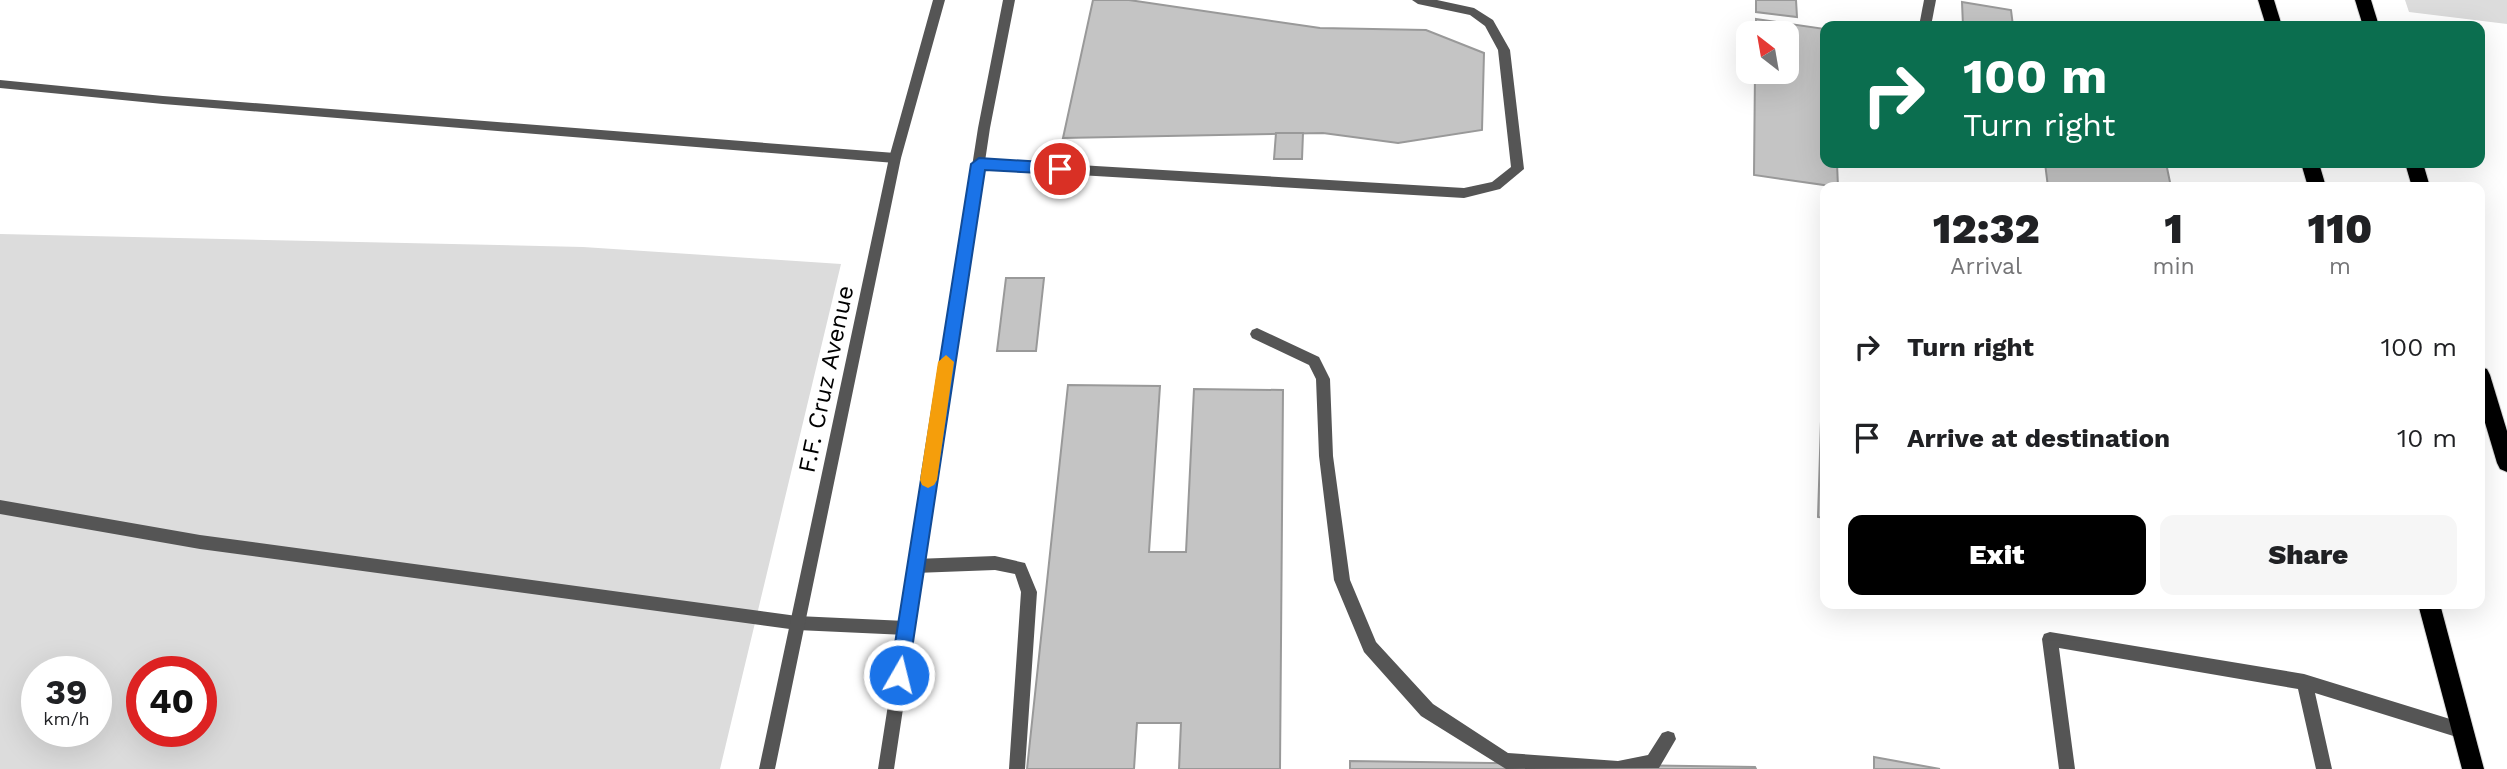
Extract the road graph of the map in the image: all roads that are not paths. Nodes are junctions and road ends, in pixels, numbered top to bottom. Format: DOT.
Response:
graph roads {
  1 [pos="939,0"];
  2 [pos="1009,0"];
  3 [pos="1419,0"];
  4 [pos="1930,0"];
  5 [pos="2266,0"];
  6 [pos="2363,0"];
  7 [pos="1926,21"];
  8 [pos="2272,21"];
  9 [pos="2369,21"];
  10 [pos="0,84"];
  11 [pos="895,158"];
  12 [pos="979,164"];
  13 [pos="1257,334"];
  14 [pos="2485,391"];
  15 [pos="2507,463"];
  16 [pos="0,507"];
  17 [pos="915,566"];
  18 [pos="2430,609"];
  19 [pos="797,623"];
  20 [pos="906,628"];
  21 [pos="2304,682"];
  22 [pos="2463,731"];
  23 [pos="1668,740"];
  24 [pos="767,769"];
  25 [pos="886,769"];
  26 [pos="1017,769"];
  27 [pos="1618,769"];
  28 [pos="2067,769"];
  29 [pos="2324,769"];
  30 [pos="2473,769"];
  1 -- 11 [label="street, F.F. Cruz Avenue"];
  2 -- 12 [label="street"];
  3 -- 12 [label="street"];
  4 -- 7 [label="street"];
  5 -- 8 [label="highway"];
  6 -- 9 [label="highway"];
  10 -- 11 [label="street"];
  11 -- 19 [label="street, F.F. Cruz Avenue"];
  12 -- 17 [label="street"];
  13 -- 27 [label="street"];
  14 -- 15 [label="highway"];
  16 -- 19 [label="street"];
  17 -- 20 [label="street"];
  17 -- 26 [label="street"];
  18 -- 22 [label="highway"];
  19 -- 20 [label="street"];
  19 -- 24 [label="street, F.F. Cruz Avenue"];
  20 -- 25 [label="street"];
  21 -- 22 [label="street"];
  21 -- 28 [label="street"];
  21 -- 29 [label="street"];
  22 -- 30 [label="highway"];
  23 -- 27 [label="street"];
}
